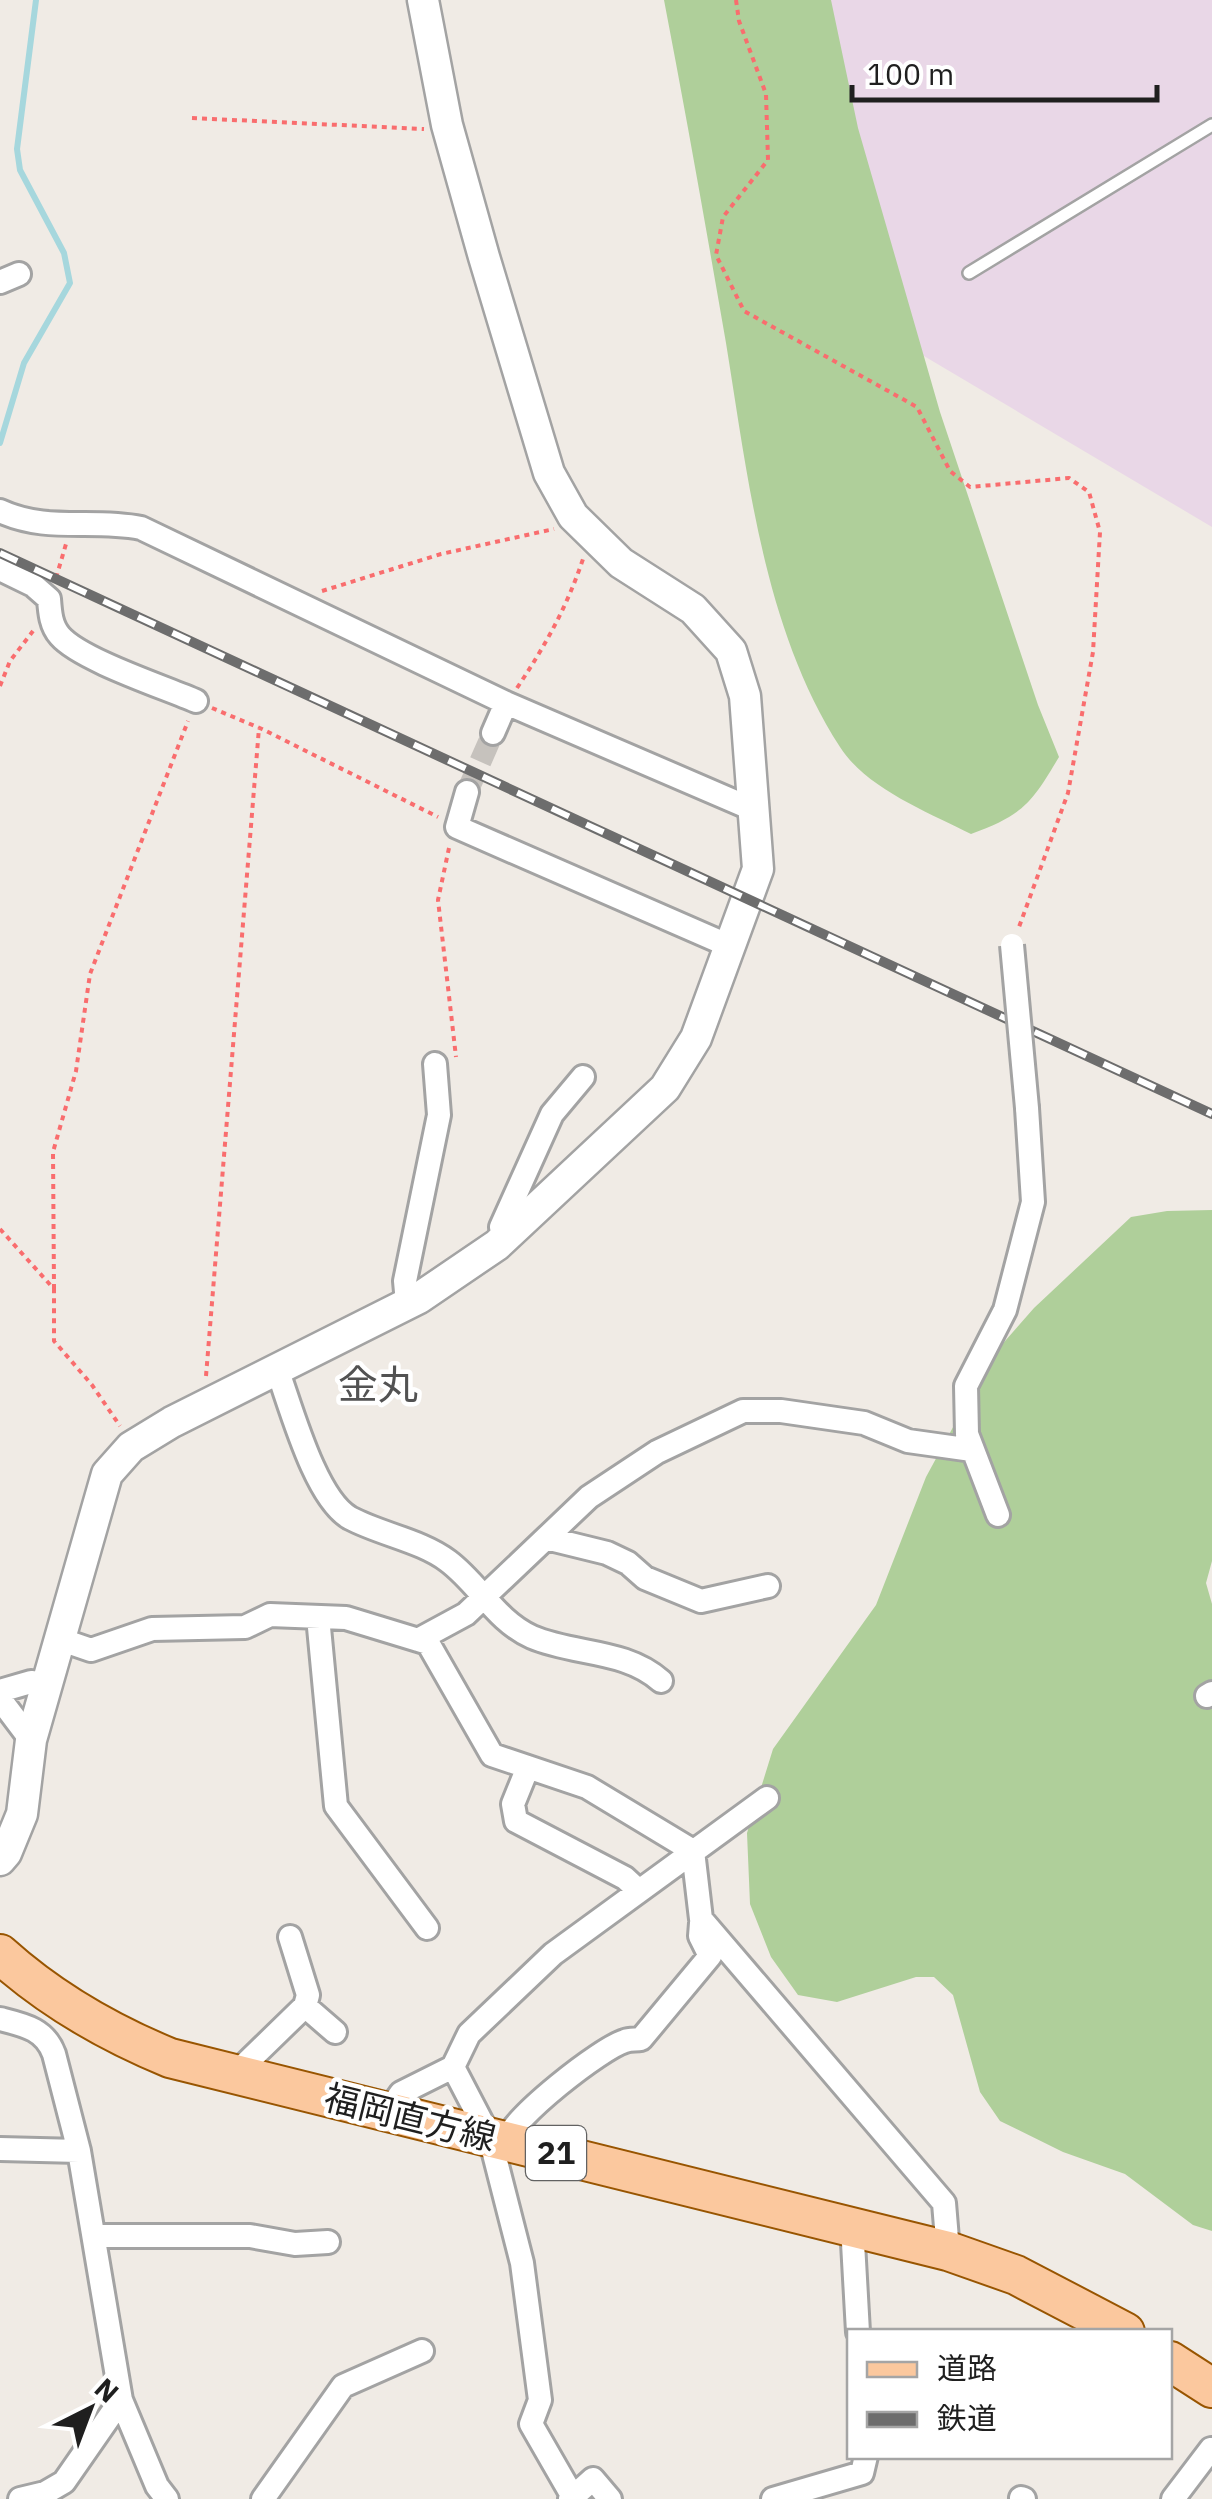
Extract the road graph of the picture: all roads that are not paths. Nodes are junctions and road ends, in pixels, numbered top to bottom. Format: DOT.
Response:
graph roads {
  1 [pos="423,0"];
  2 [pos="1212,125"];
  3 [pos="969,273"];
  4 [pos="0,511"];
  5 [pos="0,570"];
  6 [pos="196,701"];
  7 [pos="506,703"];
  8 [pos="492,733"];
  9 [pos="466,792"];
  10 [pos="752,809"];
  11 [pos="1012,945"];
  12 [pos="732,947"];
  13 [pos="435,1064"];
  14 [pos="583,1077"];
  15 [pos="505,1237"];
  16 [pos="408,1304"];
  17 [pos="277,1369"];
  18 [pos="972,1450"];
  19 [pos="998,1515"];
  20 [pos="546,1538"];
  21 [pos="768,1586"];
  22 [pos="484,1595"];
  23 [pos="318,1617"];
  24 [pos="59,1639"];
  25 [pos="418,1640"];
  26 [pos="660,1681"];
  27 [pos="45,1684"];
  28 [pos="0,1690"];
  29 [pos="0,1699"];
  30 [pos="31,1740"];
  31 [pos="528,1767"];
  32 [pos="767,1798"];
  33 [pos="693,1850"];
  34 [pos="0,1860"];
  35 [pos="638,1890"];
  36 [pos="701,1919"];
  37 [pos="427,1928"];
  38 [pos="290,1937"];
  39 [pos="0,1954"];
  40 [pos="305,2006"];
  41 [pos="0,2019"];
  42 [pos="335,2032"];
  43 [pos="453,2067"];
  44 [pos="234,2074"];
  45 [pos="387,2113"];
  46 [pos="498,2140"];
  47 [pos="0,2149"];
  48 [pos="79,2151"];
  49 [pos="852,2225"];
  50 [pos="95,2236"];
  51 [pos="328,2242"];
  52 [pos="948,2251"];
  53 [pos="858,2329"];
  54 [pos="1119,2329"];
  55 [pos="422,2352"];
  56 [pos="1172,2362"];
  57 [pos="1212,2388"];
  58 [pos="121,2400"];
  59 [pos="1212,2449"];
  60 [pos="865,2459"];
  61 [pos="572,2498"];
  62 [pos="20,2499"];
  63 [pos="167,2499"];
  64 [pos="263,2499"];
  65 [pos="610,2499"];
  66 [pos="773,2499"];
  67 [pos="1173,2499"];
  1 -- 10 [label="street"];
  2 -- 3 [label="lane"];
  4 -- 7 [label="street"];
  5 -- 6 [label="street"];
  7 -- 8 [label="street"];
  7 -- 10 [label="street"];
  9 -- 12 [label="street"];
  10 -- 12 [label="street"];
  11 -- 18 [label="street, bridge"];
  12 -- 15 [label="street"];
  13 -- 16 [label="street"];
  14 -- 15 [label="street"];
  15 -- 16 [label="street"];
  16 -- 17 [label="street"];
  17 -- 22 [label="street"];
  17 -- 24 [label="street"];
  18 -- 19 [label="street"];
  18 -- 20 [label="street"];
  20 -- 21 [label="street"];
  20 -- 22 [label="street"];
  22 -- 25 [label="street"];
  22 -- 26 [label="street"];
  23 -- 24 [label="street"];
  23 -- 25 [label="street"];
  23 -- 37 [label="street"];
  24 -- 27 [label="street"];
  25 -- 31 [label="street"];
  27 -- 28 [label="street"];
  27 -- 30 [label="street"];
  29 -- 30 [label="street"];
  30 -- 34 [label="street"];
  31 -- 33 [label="street"];
  31 -- 35 [label="street"];
  32 -- 33 [label="street"];
  33 -- 35 [label="street"];
  33 -- 36 [label="street"];
  35 -- 43 [label="street"];
  36 -- 46 [label="street"];
  36 -- 52 [label="street"];
  38 -- 40 [label="street"];
  39 -- 44 [label="main road, 福岡直方線 / 21"];
  40 -- 42 [label="street"];
  40 -- 44 [label="street"];
  41 -- 48 [label="street"];
  43 -- 45 [label="street"];
  43 -- 46 [label="street"];
  44 -- 45 [label="main road, 福岡直方線 / 21"];
  45 -- 46 [label="main road, 福岡直方線 / 21"];
  46 -- 49 [label="main road, 福岡直方線 / 21"];
  46 -- 61 [label="street"];
  47 -- 48 [label="street"];
  48 -- 50 [label="street"];
  49 -- 52 [label="main road, 福岡直方線 / 21"];
  49 -- 53 [label="street"];
  50 -- 51 [label="street"];
  50 -- 58 [label="street"];
  52 -- 54 [label="main road, 福岡直方線 / 21"];
  55 -- 64 [label="street"];
  56 -- 57 [label="main road"];
  58 -- 62 [label="street"];
  58 -- 63 [label="street"];
  59 -- 67 [label="street"];
  60 -- 66 [label="street"];
  61 -- 65 [label="street"];
}
